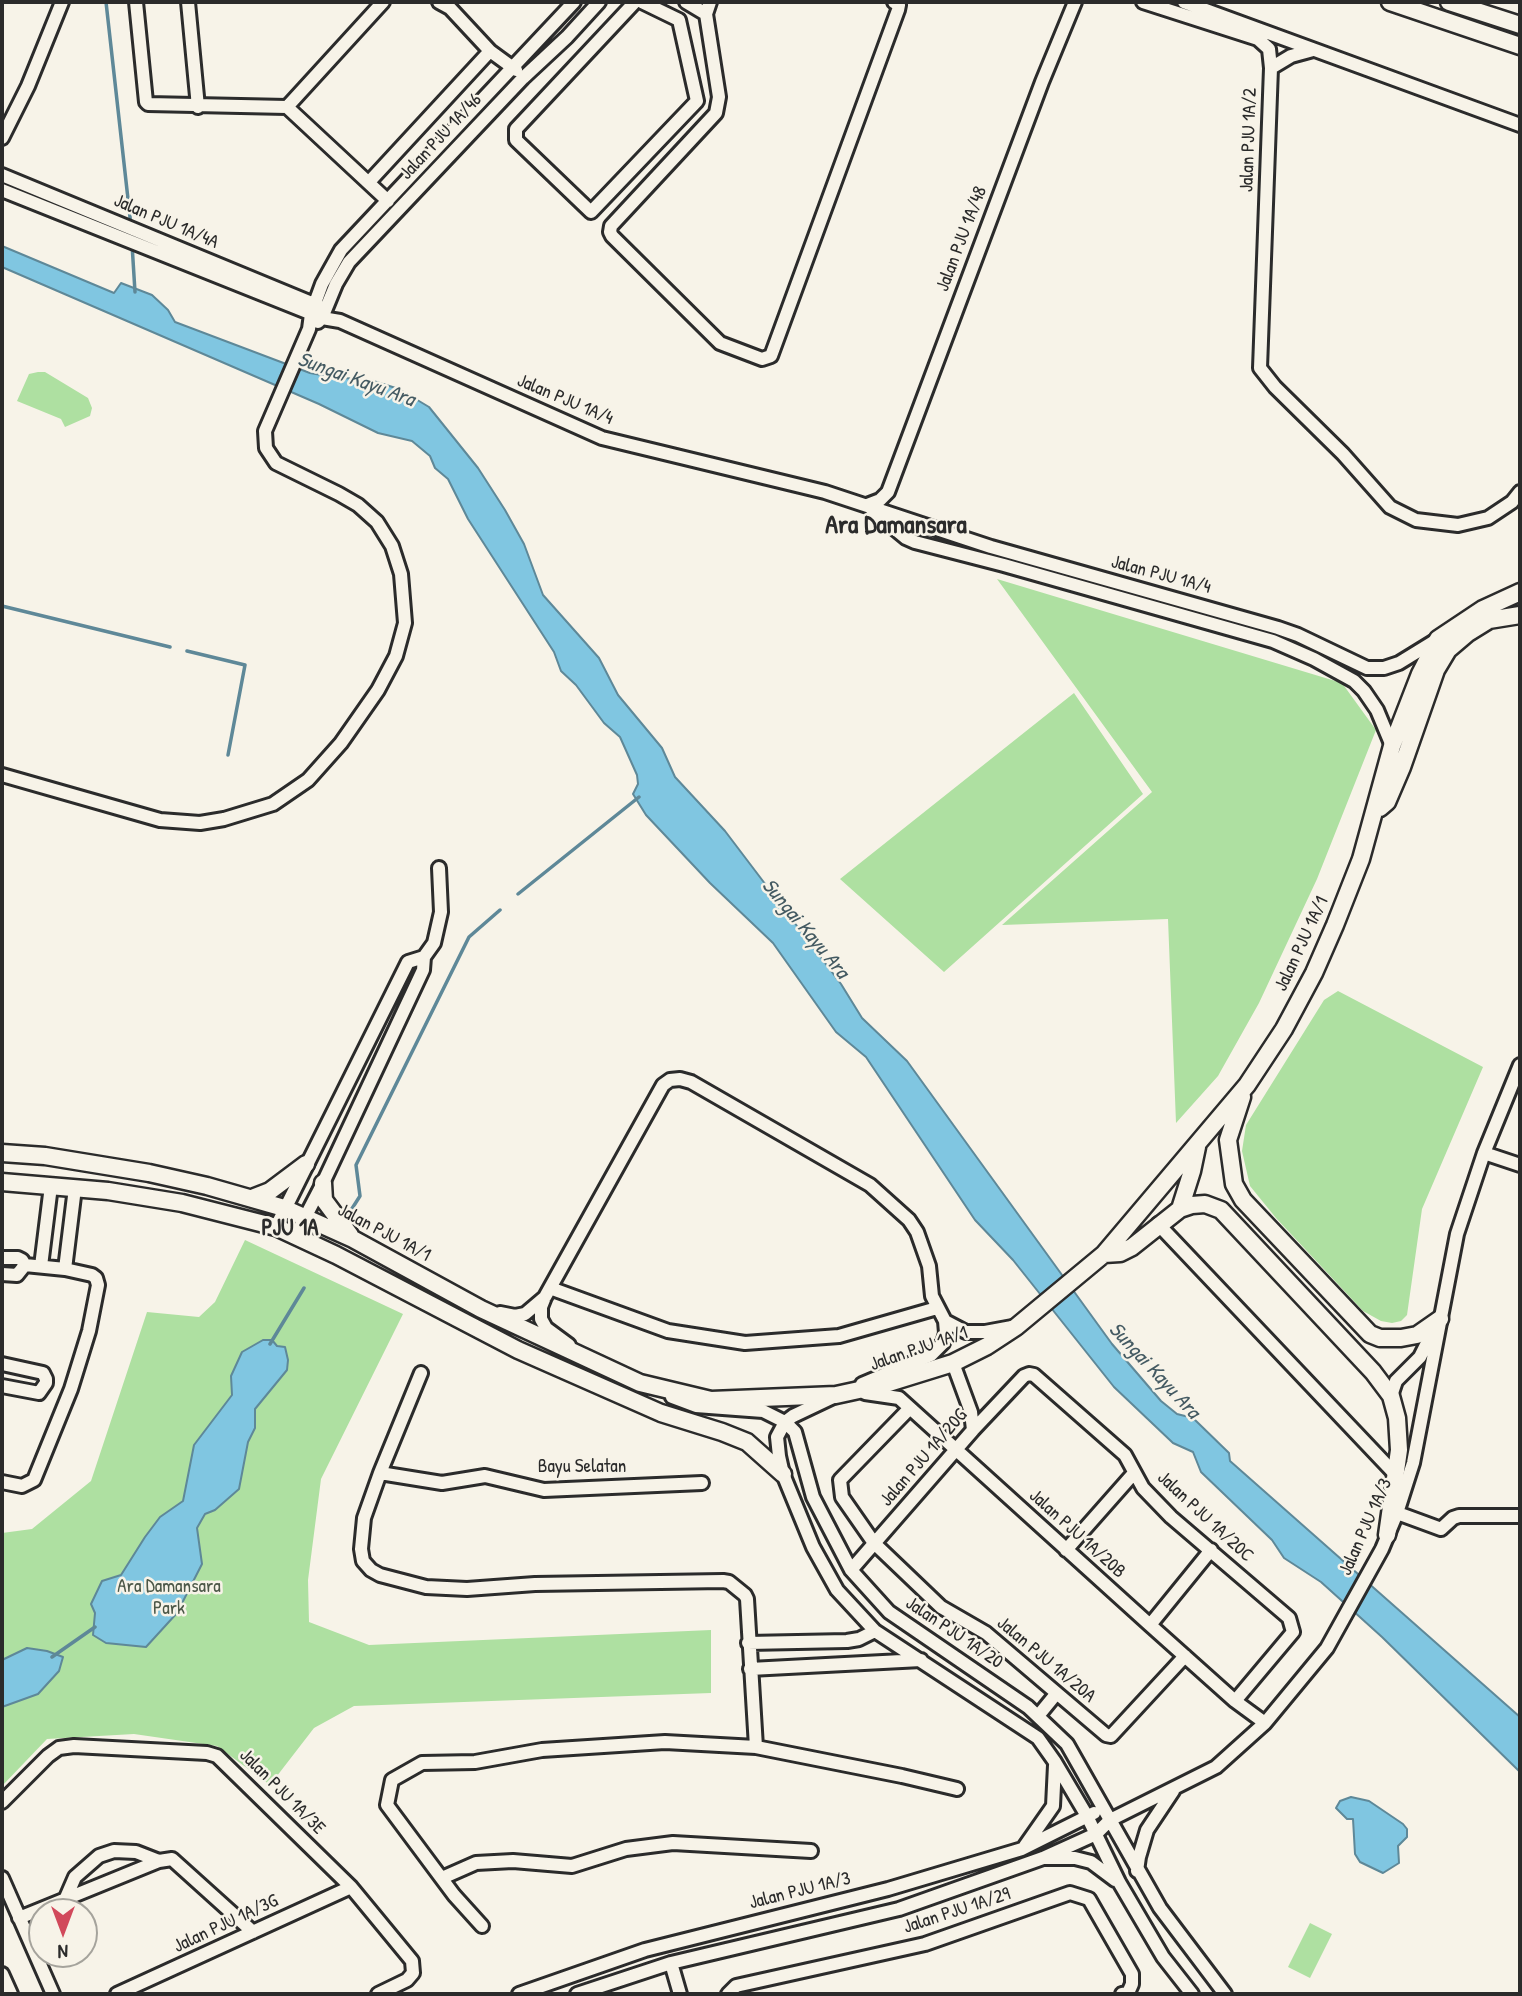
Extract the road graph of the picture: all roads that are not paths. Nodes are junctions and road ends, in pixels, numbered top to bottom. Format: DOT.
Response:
graph roads {
  1 [pos="62,2"];
  2 [pos="136,2"];
  3 [pos="188,2"];
  4 [pos="383,2"];
  5 [pos="599,2"];
  6 [pos="635,2"];
  7 [pos="642,2"];
  8 [pos="686,2"];
  9 [pos="894,2"];
  10 [pos="1074,2"];
  11 [pos="1143,2"];
  12 [pos="1184,2"];
  13 [pos="1390,2"];
  14 [pos="1449,2"];
  15 [pos="569,3"];
  16 [pos="448,4"];
  17 [pos="708,8"];
  18 [pos="582,22"];
  19 [pos="1520,25"];
  20 [pos="567,37"];
  21 [pos="598,39"];
  22 [pos="1520,46"];
  23 [pos="1313,50"];
  24 [pos="490,51"];
  25 [pos="585,53"];
  26 [pos="511,66"];
  27 [pos="1271,68"];
  28 [pos="523,78"];
  29 [pos="198,107"];
  30 [pos="287,107"];
  31 [pos="1520,125"];
  32 [pos="2,138"];
  33 [pos="2,175"];
  34 [pos="369,182"];
  35 [pos="2,190"];
  36 [pos="388,201"];
  37 [pos="108,225"];
  38 [pos="141,239"];
  39 [pos="321,287"];
  40 [pos="299,298"];
  41 [pos="319,311"];
  42 [pos="888,492"];
  43 [pos="1520,492"];
  44 [pos="867,505"];
  45 [pos="895,514"];
  46 [pos="1520,592"];
  47 [pos="1520,615"];
  48 [pos="1438,639"];
  49 [pos="1317,645"];
  50 [pos="1314,659"];
  51 [pos="1392,746"];
  52 [pos="2,775"];
  53 [pos="1373,815"];
  54 [pos="439,868"];
  55 [pos="424,957"];
  56 [pos="1520,1065"];
  57 [pos="1247,1085"];
  58 [pos="1198,1143"];
  59 [pos="2,1153"];
  60 [pos="1484,1153"];
  61 [pos="306,1164"];
  62 [pos="1520,1166"];
  63 [pos="2,1182"];
  64 [pos="323,1183"];
  65 [pos="51,1186"];
  66 [pos="75,1188"];
  67 [pos="252,1198"];
  68 [pos="284,1208"];
  69 [pos="1180,1209"];
  70 [pos="305,1216"];
  71 [pos="1158,1224"];
  72 [pos="276,1227"];
  73 [pos="296,1235"];
  74 [pos="353,1239"];
  75 [pos="1102,1256"];
  76 [pos="2,1258"];
  77 [pos="24,1265"];
  78 [pos="41,1266"];
  79 [pos="65,1269"];
  80 [pos="2,1274"];
  81 [pos="548,1293"];
  82 [pos="937,1308"];
  83 [pos="481,1309"];
  84 [pos="1440,1319"];
  85 [pos="945,1321"];
  86 [pos="1016,1327"];
  87 [pos="585,1356"];
  88 [pos="2,1363"];
  89 [pos="953,1363"];
  90 [pos="421,1373"];
  91 [pos="1029,1374"];
  92 [pos="640,1382"];
  93 [pos="46,1383"];
  94 [pos="2,1386"];
  95 [pos="71,1389"];
  96 [pos="855,1392"];
  97 [pos="836,1395"];
  98 [pos="1391,1396"];
  99 [pos="910,1408"];
  100 [pos="785,1422"];
  101 [pos="973,1430"];
  102 [pos="957,1451"];
  103 [pos="380,1473"];
  104 [pos="1134,1473"];
  105 [pos="783,1474"];
  106 [pos="1396,1475"];
  107 [pos="2,1482"];
  108 [pos="702,1483"];
  109 [pos="1394,1512"];
  110 [pos="1520,1516"];
  111 [pos="1385,1542"];
  112 [pos="874,1543"];
  113 [pos="1066,1550"];
  114 [pos="1211,1550"];
  115 [pos="851,1570"];
  116 [pos="1150,1625"];
  117 [pos="875,1631"];
  118 [pos="748,1643"];
  119 [pos="1185,1656"];
  120 [pos="921,1660"];
  121 [pos="750,1669"];
  122 [pos="1056,1694"];
  123 [pos="1235,1700"];
  124 [pos="1038,1716"];
  125 [pos="1265,1723"];
  126 [pos="755,1747"];
  127 [pos="1055,1762"];
  128 [pos="957,1789"];
  129 [pos="1173,1790"];
  130 [pos="2,1802"];
  131 [pos="1107,1814"];
  132 [pos="1087,1816"];
  133 [pos="1096,1834"];
  134 [pos="1023,1849"];
  135 [pos="811,1852"];
  136 [pos="1043,1858"];
  137 [pos="159,1861"];
  138 [pos="1137,1871"];
  139 [pos="2,1878"];
  140 [pos="442,1878"];
  141 [pos="1119,1882"];
  142 [pos="351,1887"];
  143 [pos="66,1898"];
  144 [pos="70,1898"];
  145 [pos="28,1914"];
  146 [pos="19,1918"];
  147 [pos="482,1926"];
  148 [pos="253,1932"];
  149 [pos="671,1963"];
  150 [pos="2,1974"];
  151 [pos="11,1994"];
  152 [pos="53,1994"];
  153 [pos="117,1994"];
  154 [pos="378,1994"];
  155 [pos="519,1994"];
  156 [pos="577,1994"];
  157 [pos="680,1994"];
  158 [pos="729,1994"];
  159 [pos="1122,1994"];
  160 [pos="1192,1994"];
  161 [pos="1225,1994"];
  1 -- 32 [label="street"];
  2 -- 29 [label="street"];
  3 -- 29 [label="street"];
  4 -- 30 [label="street"];
  5 -- 18 [label="street, Jalan PJU 1A/46"];
  6 -- 21 [label="street"];
  7 -- 25 [label="street"];
  8 -- 17 [label="street"];
  9 -- 17 [label="street"];
  10 -- 42 [label="street, Jalan PJU 1A/48"];
  11 -- 27 [label="street, Jalan PJU 1A/2"];
  12 -- 23 [label="street"];
  13 -- 22 [label="main road"];
  14 -- 19 [label="main road"];
  15 -- 26 [label="street, Jalan PJU 1A/46"];
  16 -- 24 [label="street"];
  18 -- 20 [label="street, Jalan PJU 1A/46"];
  18 -- 21 [label="street"];
  20 -- 25 [label="street"];
  20 -- 28 [label="street, Jalan PJU 1A/46"];
  21 -- 25 [label="street"];
  23 -- 27 [label="street"];
  23 -- 31 [label="street"];
  24 -- 26 [label="street"];
  24 -- 34 [label="street"];
  26 -- 28 [label="street"];
  26 -- 36 [label="street, Jalan PJU 1A/46"];
  27 -- 43 [label="street, Jalan PJU 1A/2"];
  28 -- 41 [label="street, Jalan PJU 1A/46"];
  29 -- 30 [label="street"];
  30 -- 34 [label="street"];
  33 -- 37 [label="street, Jalan PJU 1A/4A"];
  34 -- 36 [label="street"];
  35 -- 37 [label="street, Jalan PJU 1A/4A"];
  36 -- 39 [label="street, Jalan PJU 1A/46"];
  37 -- 38 [label="street, Jalan PJU 1A/4A"];
  38 -- 40 [label="street, Jalan PJU 1A/4A"];
  38 -- 41 [label="street, Jalan PJU 1A/4A"];
  39 -- 40 [label="street"];
  39 -- 41 [label="street, Jalan PJU 1A/46"];
  40 -- 41 [label="street, Jalan PJU 1A/4A"];
  41 -- 44 [label="street, Jalan PJU 1A/4"];
  41 -- 52 [label="street"];
  42 -- 44 [label="street"];
  42 -- 45 [label="street"];
  44 -- 45 [label="street, Jalan PJU 1A/4"];
  44 -- 50 [label="street, Jalan PJU 1A/4"];
  45 -- 49 [label="street, Jalan PJU 1A/4"];
  46 -- 48 [label="main road, Jalan PJU 1A/1"];
  47 -- 53 [label="main road"];
  48 -- 49 [label="street, Jalan PJU 1A/4"];
  48 -- 51 [label="main road, Jalan PJU 1A/1"];
  49 -- 50 [label="street"];
  50 -- 51 [label="street, Jalan PJU 1A/4"];
  51 -- 53 [label="main road, Jalan PJU 1A/1"];
  53 -- 57 [label="main road, Jalan PJU 1A/1"];
  54 -- 55 [label="street"];
  55 -- 61 [label="street"];
  55 -- 64 [label="street"];
  56 -- 60 [label="street, Jalan PJU 1A/3"];
  57 -- 58 [label="main road, Jalan PJU 1A/1"];
  57 -- 84 [label="main road"];
  58 -- 69 [label="main road"];
  58 -- 75 [label="main road, Jalan PJU 1A/1"];
  59 -- 67 [label="main road, Jalan PJU 1A/1"];
  60 -- 62 [label="street"];
  60 -- 84 [label="street, Jalan PJU 1A/3"];
  61 -- 67 [label="main road"];
  61 -- 68 [label="street"];
  63 -- 65 [label="main road"];
  64 -- 70 [label="street"];
  64 -- 74 [label="main road"];
  65 -- 66 [label="main road"];
  65 -- 78 [label="street"];
  66 -- 72 [label="main road"];
  66 -- 79 [label="street"];
  67 -- 68 [label="main road, Jalan PJU 1A/1"];
  68 -- 70 [label="main road, Jalan PJU 1A/1"];
  68 -- 72 [label="street"];
  69 -- 71 [label="main road"];
  69 -- 98 [label="main road"];
  70 -- 73 [label="street"];
  70 -- 74 [label="main road, Jalan PJU 1A/1"];
  71 -- 75 [label="main road"];
  71 -- 106 [label="street, Jalan PJU 1A/3"];
  72 -- 73 [label="main road"];
  73 -- 105 [label="main road"];
  74 -- 83 [label="main road, Jalan PJU 1A/1"];
  75 -- 86 [label="main road, Jalan PJU 1A/1"];
  76 -- 77 [label="street"];
  77 -- 78 [label="street"];
  77 -- 80 [label="street"];
  78 -- 79 [label="street"];
  79 -- 95 [label="street"];
  81 -- 82 [label="street"];
  81 -- 82 [label="street"];
  81 -- 83 [label="street"];
  81 -- 87 [label="street"];
  82 -- 85 [label="street"];
  83 -- 87 [label="main road, Jalan PJU 1A/1"];
  84 -- 98 [label="street"];
  84 -- 109 [label="street, Jalan PJU 1A/3"];
  85 -- 86 [label="street"];
  85 -- 97 [label="street"];
  86 -- 89 [label="main road, Jalan PJU 1A/1"];
  87 -- 92 [label="main road, Jalan PJU 1A/1"];
  88 -- 93 [label="street"];
  89 -- 96 [label="main road, Jalan PJU 1A/1"];
  89 -- 101 [label="street"];
  90 -- 103 [label="street"];
  91 -- 101 [label="street, Jalan PJU 1A/20G"];
  91 -- 104 [label="street, Jalan PJU 1A/20C"];
  92 -- 97 [label="main road, Jalan PJU 1A/1"];
  92 -- 100 [label="street"];
  93 -- 94 [label="street"];
  93 -- 95 [label="street"];
  95 -- 107 [label="street"];
  96 -- 97 [label="main road, Jalan PJU 1A/1"];
  96 -- 99 [label="street, Jalan PJU 1A/20B"];
  97 -- 100 [label="street"];
  98 -- 106 [label="main road"];
  99 -- 102 [label="street, Jalan PJU 1A/20B"];
  99 -- 112 [label="street, Jalan PJU 1A/20A"];
  100 -- 105 [label="street"];
  100 -- 115 [label="street, Jalan PJU 1A/20"];
  101 -- 102 [label="street, Jalan PJU 1A/20G"];
  102 -- 112 [label="street, Jalan PJU 1A/20G"];
  102 -- 113 [label="street, Jalan PJU 1A/20B"];
  103 -- 108 [label="street, Bayu Selatan"];
  103 -- 118 [label="street"];
  104 -- 113 [label="street"];
  104 -- 114 [label="street, Jalan PJU 1A/20C"];
  105 -- 117 [label="street"];
  106 -- 109 [label="main road"];
  109 -- 110 [label="street"];
  109 -- 111 [label="main road"];
  111 -- 125 [label="street, Jalan PJU 1A/3"];
  112 -- 115 [label="street, Jalan PJU 1A/20G"];
  112 -- 122 [label="street, Jalan PJU 1A/20A"];
  113 -- 116 [label="street, Jalan PJU 1A/20B"];
  114 -- 116 [label="street"];
  114 -- 123 [label="street, Jalan PJU 1A/20C"];
  115 -- 124 [label="street, Jalan PJU 1A/20"];
  116 -- 119 [label="street, Jalan PJU 1A/20B"];
  117 -- 118 [label="street"];
  117 -- 120 [label="street"];
  118 -- 121 [label="street"];
  119 -- 122 [label="street, Jalan PJU 1A/20A"];
  119 -- 123 [label="street, Jalan PJU 1A/20B"];
  120 -- 121 [label="street"];
  120 -- 127 [label="street"];
  121 -- 126 [label="street"];
  122 -- 124 [label="street"];
  123 -- 125 [label="street, Jalan PJU 1A/20B"];
  124 -- 131 [label="street, Jalan PJU 1A/20"];
  125 -- 129 [label="street, Jalan PJU 1A/3"];
  126 -- 128 [label="street"];
  126 -- 140 [label="street"];
  127 -- 132 [label="street"];
  127 -- 134 [label="street"];
  129 -- 131 [label="street, Jalan PJU 1A/3"];
  129 -- 138 [label="street"];
  130 -- 142 [label="street, Jalan PJU 1A/3E"];
  131 -- 132 [label="street, Jalan PJU 1A/3"];
  131 -- 133 [label="street"];
  131 -- 138 [label="street, Jalan PJU 1A/20"];
  132 -- 133 [label="street"];
  132 -- 134 [label="street, Jalan PJU 1A/3"];
  133 -- 136 [label="street, Jalan PJU 1A/3"];
  133 -- 141 [label="street"];
  134 -- 155 [label="street, Jalan PJU 1A/3"];
  135 -- 140 [label="street"];
  136 -- 141 [label="street"];
  136 -- 149 [label="street, Jalan PJU 1A/3"];
  137 -- 143 [label="street"];
  137 -- 144 [label="street"];
  137 -- 148 [label="street"];
  138 -- 161 [label="street, Jalan PJU 1A/20"];
  139 -- 146 [label="street"];
  140 -- 147 [label="street"];
  141 -- 160 [label="street"];
  142 -- 148 [label="street, Jalan PJU 1A/3G"];
  142 -- 154 [label="street, Jalan PJU 1A/3E"];
  145 -- 146 [label="street"];
  146 -- 152 [label="street"];
  148 -- 153 [label="street, Jalan PJU 1A/3G"];
  149 -- 156 [label="street, Jalan PJU 1A/3"];
  149 -- 157 [label="street"];
  150 -- 151 [label="street"];
  158 -- 159 [label="street, Jalan PJU 1A/29"];
}
